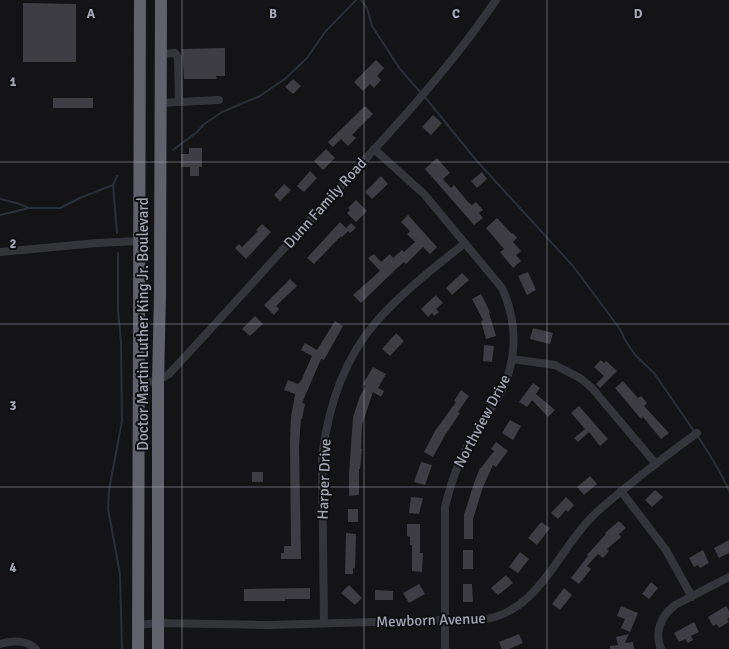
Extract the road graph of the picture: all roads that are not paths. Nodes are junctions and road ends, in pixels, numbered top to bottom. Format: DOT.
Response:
graph roads {
  1 [pos="140,0"];
  2 [pos="161,0"];
  3 [pos="496,0"];
  4 [pos="161,54"];
  5 [pos="220,100"];
  6 [pos="179,102"];
  7 [pos="160,103"];
  8 [pos="374,149"];
  9 [pos="138,241"];
  10 [pos="465,243"];
  11 [pos="0,252"];
  12 [pos="512,359"];
  13 [pos="158,381"];
  14 [pos="138,383"];
  15 [pos="697,433"];
  16 [pos="656,464"];
  17 [pos="621,491"];
  18 [pos="729,578"];
  19 [pos="692,597"];
  20 [pos="445,620"];
  21 [pos="158,623"];
  22 [pos="324,623"];
  23 [pos="138,625"];
  24 [pos="0,644"];
  25 [pos="36,649"];
  26 [pos="138,649"];
  27 [pos="158,649"];
  28 [pos="445,649"];
  29 [pos="661,649"];
  1 -- 9 [label="highway, Doctor Martin Luther King Jr. Boulevard"];
  2 -- 4 [label="highway, Doctor Martin Luther King Jr. Boulevard"];
  3 -- 8 [label="street, Dunn Family Road"];
  4 -- 6 [label="street"];
  4 -- 7 [label="highway, Doctor Martin Luther King Jr. Boulevard"];
  5 -- 6 [label="street"];
  6 -- 7 [label="street"];
  7 -- 13 [label="highway, Doctor Martin Luther King Jr. Boulevard"];
  8 -- 10 [label="street, Northview Drive"];
  8 -- 13 [label="street, Dunn Family Road"];
  9 -- 11 [label="street"];
  9 -- 14 [label="highway, Doctor Martin Luther King Jr. Boulevard"];
  10 -- 12 [label="street, Northview Drive"];
  10 -- 22 [label="street, Harper Drive"];
  12 -- 16 [label="street"];
  12 -- 20 [label="street, Northview Drive"];
  13 -- 14 [label="street"];
  13 -- 21 [label="highway, Doctor Martin Luther King Jr. Boulevard"];
  14 -- 23 [label="highway, Doctor Martin Luther King Jr. Boulevard"];
  15 -- 16 [label="street, Mewborn Avenue"];
  16 -- 17 [label="street, Mewborn Avenue"];
  17 -- 19 [label="street"];
  17 -- 20 [label="street, Mewborn Avenue"];
  18 -- 19 [label="street"];
  19 -- 29 [label="street"];
  20 -- 22 [label="street, Mewborn Avenue"];
  20 -- 28 [label="street, Northview Drive"];
  21 -- 22 [label="street, Mewborn Avenue"];
  21 -- 23 [label="street, Mewborn Avenue"];
  21 -- 27 [label="highway, Doctor Martin Luther King Jr. Boulevard"];
  23 -- 26 [label="highway, Doctor Martin Luther King Jr. Boulevard"];
  24 -- 25 [label="street"];
}
